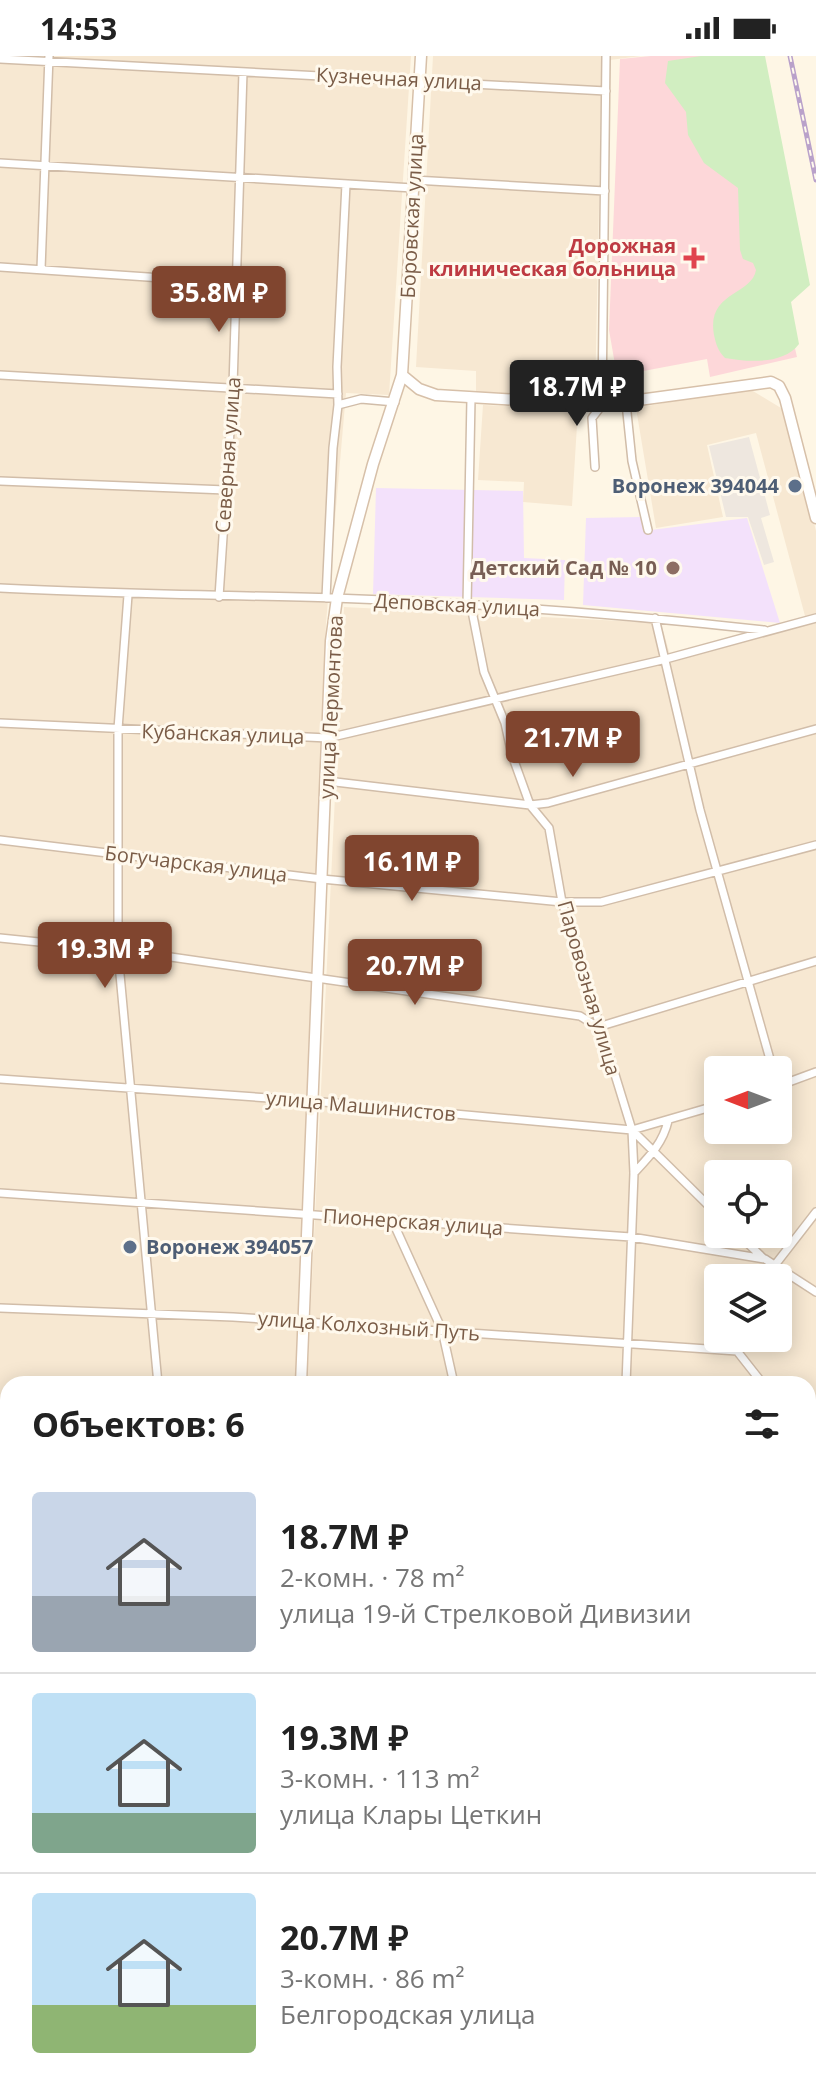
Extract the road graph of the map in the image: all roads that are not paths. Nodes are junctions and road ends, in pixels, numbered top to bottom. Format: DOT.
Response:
graph roads {
  1 [pos="421,56"];
  2 [pos="606,56"];
  3 [pos="49,58"];
  4 [pos="0,59"];
  5 [pos="243,72"];
  6 [pos="420,79"];
  7 [pos="606,91"];
  8 [pos="0,163"];
  9 [pos="45,165"];
  10 [pos="241,176"];
  11 [pos="346,184"];
  12 [pos="414,184"];
  13 [pos="605,191"];
  14 [pos="0,267"];
  15 [pos="41,269"];
  16 [pos="236,283"];
  17 [pos="0,375"];
  18 [pos="402,375"];
  19 [pos="233,386"];
  20 [pos="338,394"];
  21 [pos="471,398"];
  22 [pos="395,402"];
  23 [pos="626,403"];
  24 [pos="338,405"];
  25 [pos="602,405"];
  26 [pos="595,467"];
  27 [pos="0,481"];
  28 [pos="226,490"];
  29 [pos="816,518"];
  30 [pos="648,530"];
  31 [pos="0,588"];
  32 [pos="128,595"];
  33 [pos="219,597"];
  34 [pos="332,598"];
  35 [pos="469,606"];
  36 [pos="655,618"];
  37 [pos="816,618"];
  38 [pos="770,631"];
  39 [pos="662,660"];
  40 [pos="494,700"];
  41 [pos="0,723"];
  42 [pos="118,729"];
  43 [pos="816,729"];
  44 [pos="328,738"];
  45 [pos="690,764"];
  46 [pos="327,781"];
  47 [pos="530,805"];
  48 [pos="0,840"];
  49 [pos="816,845"];
  50 [pos="115,855"];
  51 [pos="717,869"];
  52 [pos="322,879"];
  53 [pos="562,902"];
  54 [pos="0,938"];
  55 [pos="118,953"];
  56 [pos="816,961"];
  57 [pos="317,977"];
  58 [pos="747,981"];
  59 [pos="590,1001"];
  60 [pos="580,1016"];
  61 [pos="598,1027"];
  62 [pos="769,1056"];
  63 [pos="816,1072"];
  64 [pos="0,1079"];
  65 [pos="792,1081"];
  66 [pos="129,1088"];
  67 [pos="312,1101"];
  68 [pos="704,1109"];
  69 [pos="668,1121"];
  70 [pos="632,1130"];
  71 [pos="653,1153"];
  72 [pos="634,1173"];
  73 [pos="0,1193"];
  74 [pos="704,1202"];
  75 [pos="139,1203"];
  76 [pos="816,1212"];
  77 [pos="307,1214"];
  78 [pos="392,1220"];
  79 [pos="631,1237"];
  80 [pos="753,1248"];
  81 [pos="765,1259"];
  82 [pos="773,1264"];
  83 [pos="776,1264"];
  84 [pos="792,1276"];
  85 [pos="816,1292"];
  86 [pos="0,1308"];
  87 [pos="150,1315"];
  88 [pos="304,1323"];
  89 [pos="442,1330"];
  90 [pos="629,1344"];
  91 [pos="704,1349"];
  92 [pos="738,1352"];
  93 [pos="157,1376"];
  94 [pos="301,1376"];
  95 [pos="452,1376"];
  96 [pos="627,1376"];
  97 [pos="757,1376"];
  1 -- 6 [label="street, Боровская улица"];
  2 -- 7 [label="street"];
  3 -- 4 [label="street, Кузнечная улица"];
  3 -- 5 [label="street, Кузнечная улица"];
  3 -- 9 [label="street"];
  5 -- 6 [label="street, Кузнечная улица"];
  5 -- 10 [label="street, Северная улица"];
  6 -- 7 [label="street, Кузнечная улица"];
  6 -- 12 [label="street, Боровская улица"];
  7 -- 13 [label="street"];
  8 -- 9 [label="street"];
  9 -- 10 [label="street"];
  9 -- 15 [label="street"];
  10 -- 11 [label="street"];
  10 -- 16 [label="street, Северная улица"];
  11 -- 12 [label="street"];
  11 -- 20 [label="street"];
  12 -- 13 [label="street"];
  12 -- 18 [label="street, Боровская улица"];
  13 -- 25 [label="street"];
  14 -- 15 [label="street"];
  15 -- 16 [label="street"];
  16 -- 19 [label="street, Северная улица"];
  17 -- 19 [label="street"];
  18 -- 21 [label="street"];
  18 -- 22 [label="street, улица Лермонтова"];
  19 -- 20 [label="street"];
  19 -- 28 [label="street, Северная улица"];
  20 -- 24 [label="street"];
  21 -- 25 [label="street"];
  21 -- 35 [label="street, Паровозная улица"];
  22 -- 24 [label="street"];
  22 -- 34 [label="street, улица Лермонтова"];
  23 -- 25 [label="street"];
  23 -- 29 [label="street"];
  23 -- 30 [label="street"];
  24 -- 34 [label="street"];
  25 -- 26 [label="street"];
  27 -- 28 [label="street"];
  28 -- 33 [label="street, Северная улица"];
  31 -- 32 [label="street, Деповская улица"];
  32 -- 33 [label="street, Деповская улица"];
  32 -- 42 [label="street"];
  33 -- 34 [label="street, Деповская улица"];
  34 -- 35 [label="street, Деповская улица"];
  34 -- 44 [label="street, улица Лермонтова"];
  35 -- 36 [label="street, Деповская улица"];
  35 -- 40 [label="street, Паровозная улица"];
  36 -- 38 [label="street, Деповская улица"];
  36 -- 39 [label="street"];
  37 -- 38 [label="street, Кубанская улица"];
  38 -- 39 [label="street, Кубанская улица"];
  39 -- 40 [label="street, Кубанская улица"];
  39 -- 45 [label="street"];
  40 -- 44 [label="street, Кубанская улица"];
  40 -- 47 [label="street, Паровозная улица"];
  41 -- 42 [label="street, Кубанская улица"];
  42 -- 44 [label="street, Кубанская улица"];
  42 -- 50 [label="street"];
  43 -- 45 [label="street"];
  44 -- 46 [label="street, улица Лермонтова"];
  45 -- 47 [label="street"];
  45 -- 51 [label="street"];
  46 -- 47 [label="street"];
  46 -- 52 [label="street, улица Лермонтова"];
  47 -- 53 [label="street, Паровозная улица"];
  48 -- 50 [label="street, Богучарская улица"];
  49 -- 51 [label="street, Богучарская улица"];
  50 -- 52 [label="street, Богучарская улица"];
  50 -- 55 [label="street"];
  51 -- 53 [label="street, Богучарская улица"];
  51 -- 58 [label="street"];
  52 -- 53 [label="street, Богучарская улица"];
  52 -- 57 [label="street, улица Лермонтова"];
  53 -- 59 [label="street, Паровозная улица"];
  54 -- 55 [label="street"];
  55 -- 57 [label="street"];
  55 -- 66 [label="street"];
  56 -- 58 [label="street"];
  57 -- 60 [label="street"];
  57 -- 67 [label="street, улица Лермонтова"];
  58 -- 61 [label="street"];
  58 -- 62 [label="street"];
  59 -- 60 [label="street"];
  59 -- 61 [label="street, Паровозная улица"];
  60 -- 61 [label="street"];
  61 -- 70 [label="street, Паровозная улица"];
  63 -- 65 [label="street"];
  64 -- 66 [label="street, улица Машинистов"];
  66 -- 67 [label="street, улица Машинистов"];
  66 -- 75 [label="street"];
  67 -- 70 [label="street, улица Машинистов"];
  67 -- 77 [label="street, улица Лермонтова"];
  68 -- 69 [label="street, улица Машинистов"];
  69 -- 70 [label="street, улица Машинистов"];
  69 -- 71 [label="street"];
  70 -- 71 [label="street"];
  70 -- 72 [label="street, Паровозная улица"];
  71 -- 72 [label="street"];
  71 -- 74 [label="street"];
  72 -- 79 [label="street, Паровозная улица"];
  73 -- 75 [label="street, Пионерская улица"];
  75 -- 77 [label="street, Пионерская улица"];
  75 -- 87 [label="street"];
  76 -- 83 [label="street"];
  77 -- 78 [label="street, Пионерская улица"];
  77 -- 88 [label="street, улица Лермонтова"];
  78 -- 79 [label="street, Пионерская улица"];
  78 -- 89 [label="street"];
  79 -- 81 [label="street, Пионерская улица"];
  79 -- 90 [label="street, Паровозная улица"];
  80 -- 81 [label="street"];
  81 -- 82 [label="street, Пионерская улица"];
  84 -- 85 [label="street, Пионерская улица"];
  86 -- 87 [label="street, улица Колхозный Путь"];
  87 -- 88 [label="street, улица Колхозный Путь"];
  87 -- 93 [label="street"];
  88 -- 89 [label="street, улица Колхозный Путь"];
  88 -- 94 [label="street, улица Лермонтова"];
  89 -- 90 [label="street, улица Колхозный Путь"];
  89 -- 95 [label="street"];
  90 -- 91 [label="street, улица Колхозный Путь"];
  90 -- 96 [label="street, Паровозная улица"];
  92 -- 97 [label="street"];
}
